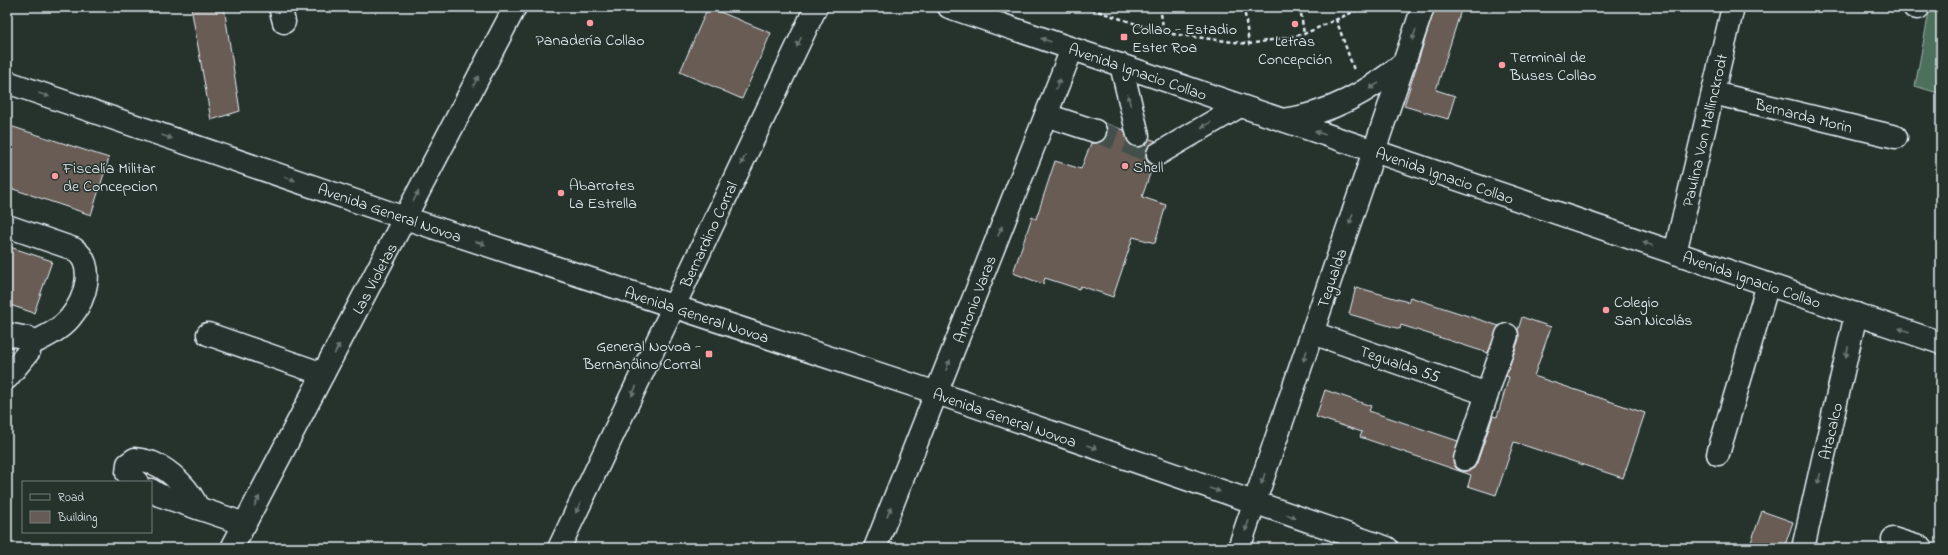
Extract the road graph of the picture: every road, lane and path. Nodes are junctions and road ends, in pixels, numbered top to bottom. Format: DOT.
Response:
graph roads {
  1 [pos="515,7"];
  2 [pos="816,7"];
  3 [pos="949,7"];
  4 [pos="1085,7"];
  5 [pos="1160,7"];
  6 [pos="1244,7"];
  7 [pos="1300,7"];
  8 [pos="1354,7"];
  9 [pos="1423,7"];
  10 [pos="1733,7"];
  11 [pos="1336,20"];
  12 [pos="1164,33"];
  13 [pos="1304,34"];
  14 [pos="1249,44"];
  15 [pos="1072,49"];
  16 [pos="1405,62"];
  17 [pos="1121,65"];
  18 [pos="7,82"];
  19 [pos="1363,93"];
  20 [pos="1713,93"];
  21 [pos="1240,106"];
  22 [pos="1046,114"];
  23 [pos="1282,120"];
  24 [pos="1094,132"];
  25 [pos="1138,135"];
  26 [pos="1896,137"];
  27 [pos="1374,151"];
  28 [pos="1158,154"];
  29 [pos="405,218"];
  30 [pos="7,226"];
  31 [pos="1675,253"];
  32 [pos="1768,284"];
  33 [pos="673,307"];
  34 [pos="1856,314"];
  35 [pos="1313,333"];
  36 [pos="7,334"];
  37 [pos="208,334"];
  38 [pos="1507,335"];
  39 [pos="1941,343"];
  40 [pos="31,344"];
  41 [pos="323,374"];
  42 [pos="7,378"];
  43 [pos="937,393"];
  44 [pos="1487,394"];
  45 [pos="1718,454"];
  46 [pos="1465,459"];
  47 [pos="136,481"];
  48 [pos="152,491"];
  49 [pos="1254,504"];
  50 [pos="198,508"];
  51 [pos="245,524"];
  52 [pos="1893,539"];
  53 [pos="1347,541"];
  54 [pos="232,548"];
  55 [pos="559,548"];
  56 [pos="875,548"];
  57 [pos="1239,548"];
  58 [pos="1388,548"];
  59 [pos="1803,548"];
  60 [pos="1922,548"];
  29 -- 1 [label="street, Las Violetas, one-way"];
  2 -- 33 [label="street, Bernardino Corral, one-way"];
  15 -- 3 [label="street, Avenida Ignacio Collao, one-way"];
  4 -- 12 [label="path"];
  5 -- 12 [label="path"];
  6 -- 14 [label="path"];
  7 -- 13 [label="path"];
  8 -- 11 [label="path"];
  9 -- 16 [label="street, Tegualda, one-way"];
  10 -- 20 [label="street, Paulina Von Mallinckrodt"];
  11 -- 13 [label="path"];
  11 -- 19 [label="path"];
  12 -- 14 [label="path"];
  13 -- 14 [label="path"];
  15 -- 17 [label="street, Avenida Ignacio Collao"];
  22 -- 15 [label="street, Antonio Varas, one-way"];
  16 -- 19 [label="street, one-way"];
  16 -- 27 [label="street, Tegualda"];
  17 -- 21 [label="street, Avenida Ignacio Collao"];
  25 -- 17 [label="street, one-way"];
  18 -- 29 [label="street, Avenida General Novoa, one-way"];
  19 -- 23 [label="street"];
  20 -- 26 [label="street, Bernarda Morin"];
  20 -- 31 [label="street, Paulina Von Mallinckrodt"];
  21 -- 23 [label="street, Avenida Ignacio Collao"];
  21 -- 28 [label="street, one-way"];
  22 -- 24 [label="street"];
  43 -- 22 [label="street, Antonio Varas, one-way"];
  27 -- 23 [label="street, Avenida Ignacio Collao, one-way"];
  31 -- 27 [label="street, Avenida Ignacio Collao, one-way"];
  27 -- 35 [label="street, Tegualda, one-way"];
  29 -- 33 [label="street, Avenida General Novoa, one-way"];
  41 -- 29 [label="street, Las Violetas, one-way"];
  30 -- 40 [label="street"];
  31 -- 32 [label="street, Avenida Ignacio Collao"];
  32 -- 34 [label="street, Avenida Ignacio Collao"];
  32 -- 45 [label="street"];
  33 -- 43 [label="street, Avenida General Novoa"];
  33 -- 55 [label="street, Bernardino Corral, one-way"];
  39 -- 34 [label="street, Avenida Ignacio Collao, one-way"];
  34 -- 59 [label="street, Atacalco, one-way"];
  35 -- 44 [label="street, Tegualda 55"];
  35 -- 49 [label="street, Tegualda, one-way"];
  36 -- 40 [label="street"];
  37 -- 41 [label="street"];
  38 -- 44 [label="street"];
  40 -- 42 [label="street"];
  51 -- 41 [label="street, Las Violetas, one-way"];
  43 -- 49 [label="street, Avenida General Novoa, one-way"];
  56 -- 43 [label="street, Antonio Varas, one-way"];
  44 -- 46 [label="street"];
  47 -- 50 [label="street"];
  48 -- 50 [label="street"];
  49 -- 53 [label="street, Avenida General Novoa, one-way"];
  49 -- 57 [label="street, Tegualda, one-way"];
  50 -- 51 [label="street"];
  51 -- 54 [label="street, Las Violetas"];
  52 -- 60 [label="street"];
  53 -- 58 [label="street, Avenida General Novoa"];
}
